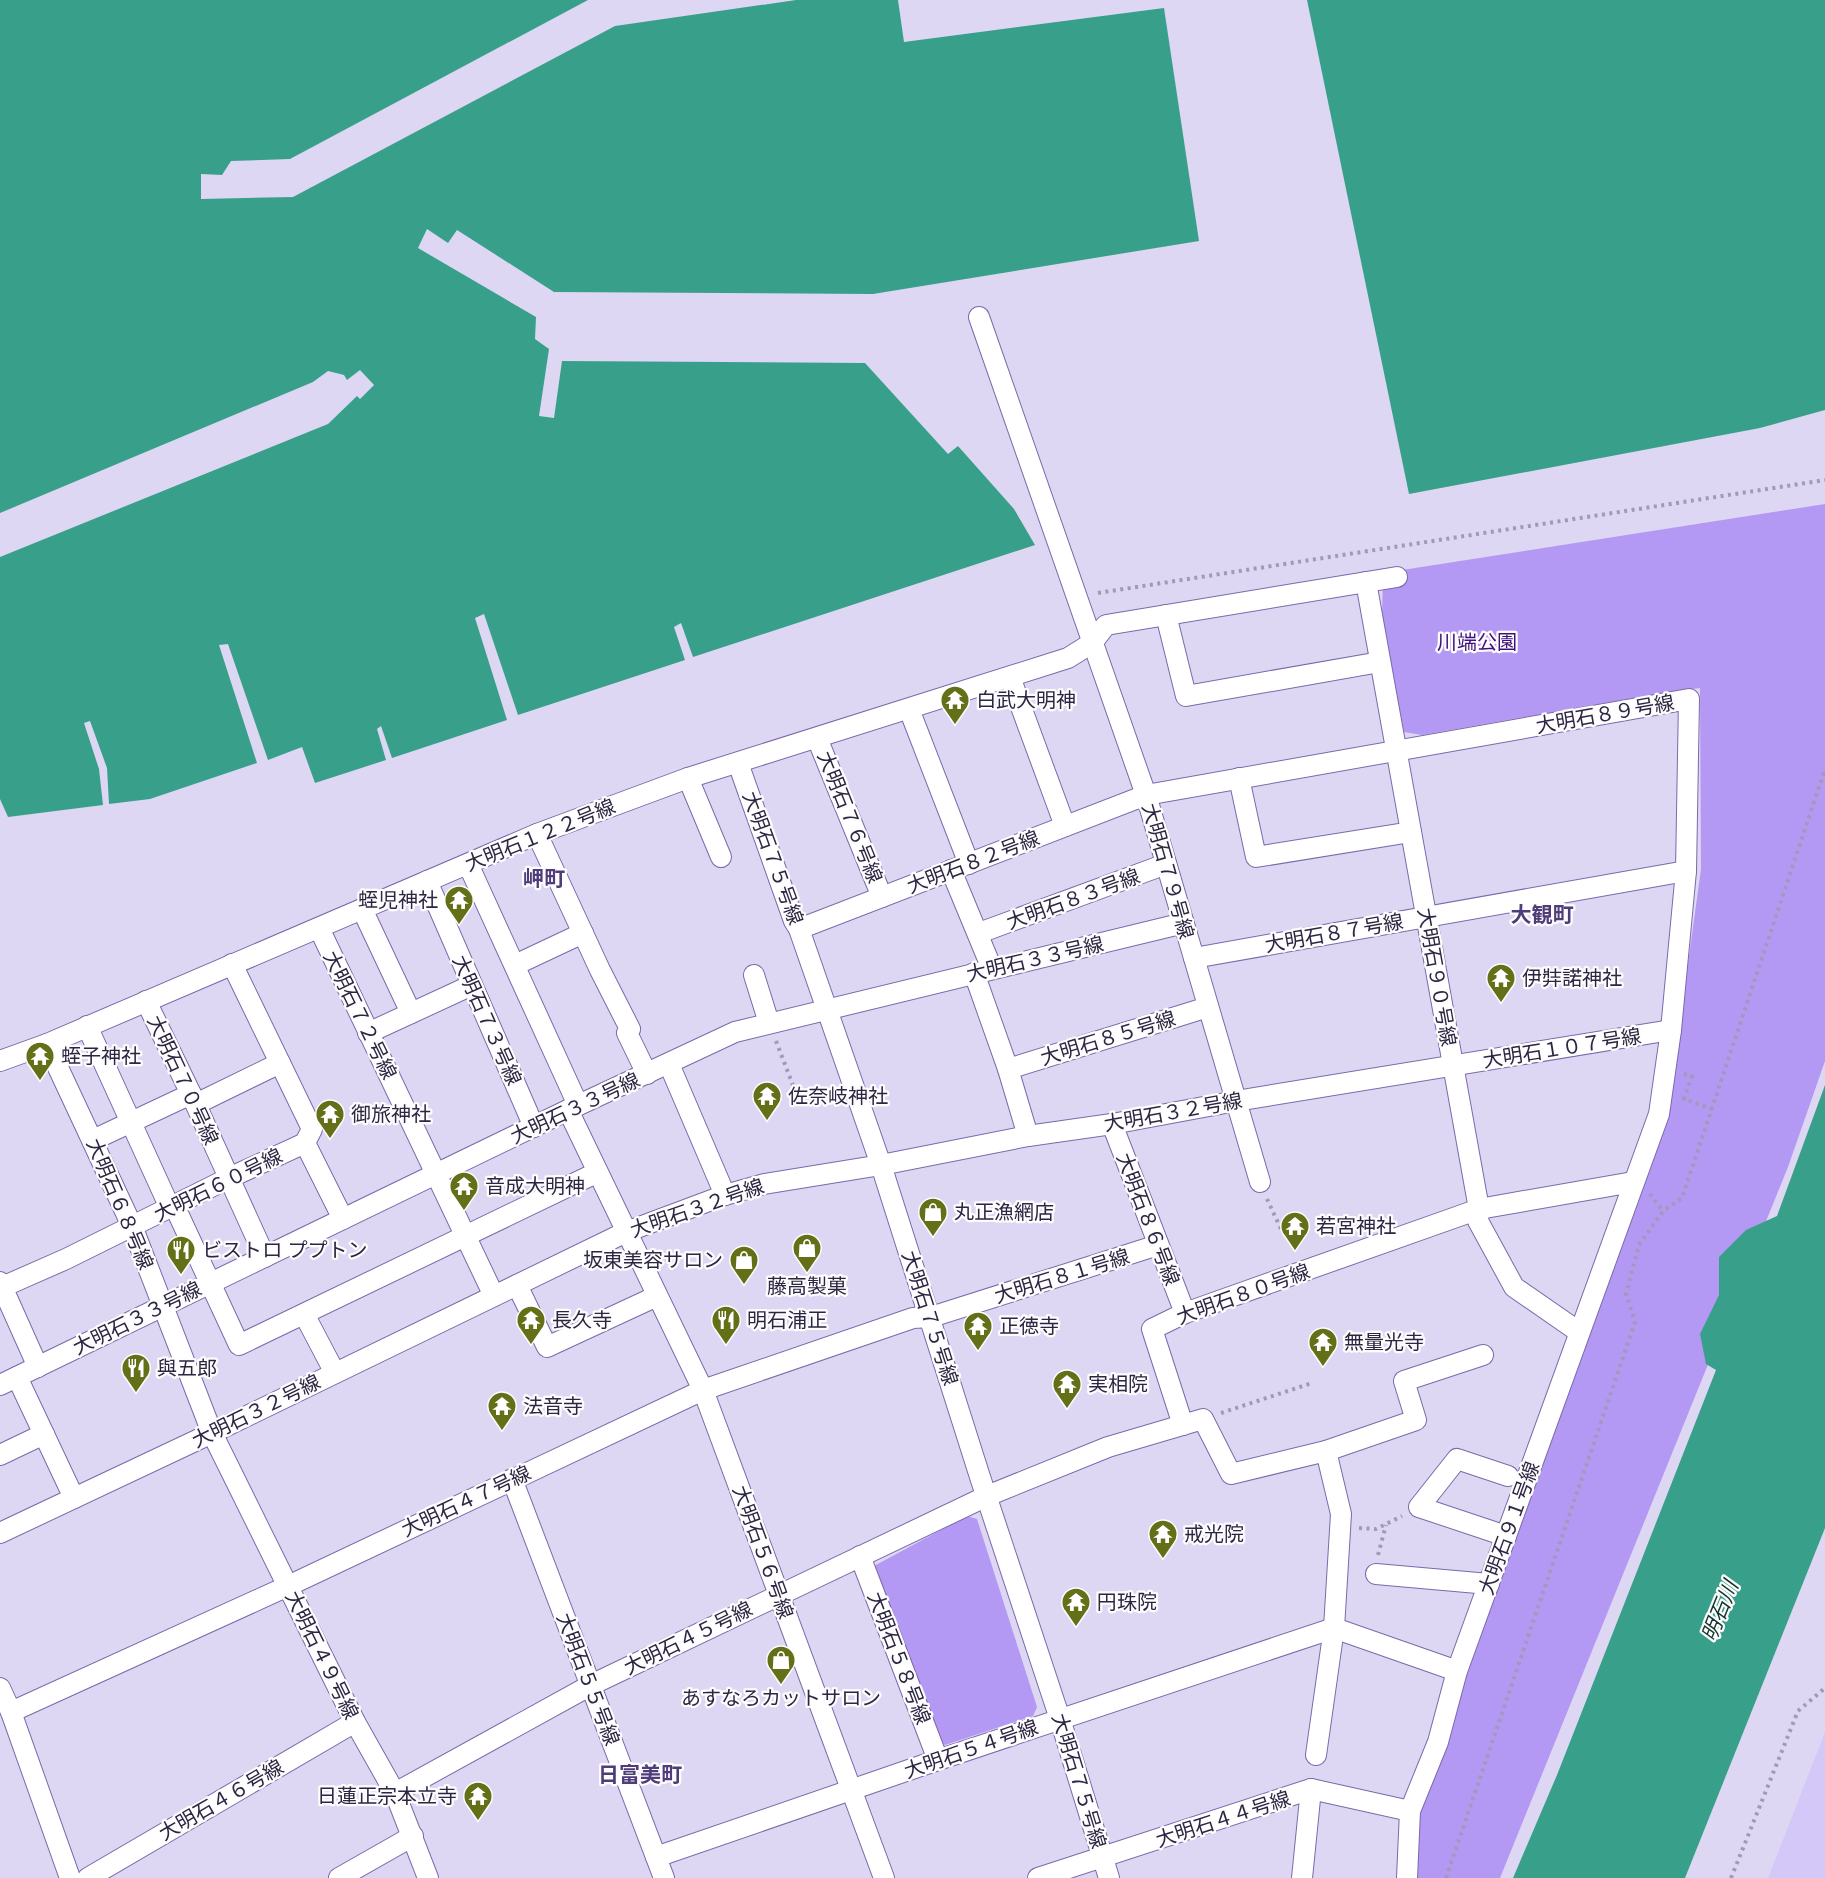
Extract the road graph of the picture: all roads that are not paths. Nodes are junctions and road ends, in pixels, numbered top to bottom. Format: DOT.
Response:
graph roads {
  1 [pos="979,317"];
  2 [pos="1397,577"];
  3 [pos="1366,582"];
  4 [pos="1166,615"];
  5 [pos="1092,643"];
  6 [pos="1380,662"];
  7 [pos="1010,677"];
  8 [pos="909,709"];
  9 [pos="817,738"];
  10 [pos="1396,750"];
  11 [pos="738,763"];
  12 [pos="688,778"];
  13 [pos="1239,778"];
  14 [pos="1146,795"];
  15 [pos="1065,826"];
  16 [pos="1410,832"];
  17 [pos="537,834"];
  18 [pos="721,857"];
  19 [pos="468,864"];
  20 [pos="1166,864"];
  21 [pos="960,867"];
  22 [pos="1686,871"];
  23 [pos="426,881"];
  24 [pos="882,897"];
  25 [pos="362,909"];
  26 [pos="1426,917"];
  27 [pos="1184,923"];
  28 [pos="318,928"];
  29 [pos="800,929"];
  30 [pos="583,933"];
  31 [pos="979,933"];
  32 [pos="1194,958"];
  33 [pos="232,964"];
  34 [pos="515,965"];
  35 [pos="983,971"];
  36 [pos="754,975"];
  37 [pos="472,985"];
  38 [pos="146,1001"];
  39 [pos="1208,1008"];
  40 [pos="827,1009"];
  41 [pos="411,1013"];
  42 [pos="769,1023"];
  43 [pos="87,1026"];
  44 [pos="1671,1030"];
  45 [pos="368,1033"];
  46 [pos="47,1044"];
  47 [pos="0,1061"];
  48 [pos="280,1063"];
  49 [pos="669,1064"];
  50 [pos="1453,1066"];
  51 [pos="1008,1069"];
  52 [pos="647,1074"];
  53 [pos="193,1099"];
  54 [pos="1236,1101"];
  55 [pos="573,1108"];
  56 [pos="130,1122"];
  57 [pos="1112,1124"];
  58 [pos="534,1126"];
  59 [pos="1028,1136"];
  60 [pos="93,1140"];
  61 [pos="305,1143"];
  62 [pos="881,1165"];
  63 [pos="596,1173"];
  64 [pos="436,1174"];
  65 [pos="229,1178"];
  66 [pos="1260,1182"];
  67 [pos="1633,1182"];
  68 [pos="725,1195"];
  69 [pos="172,1206"];
  70 [pos="1479,1209"];
  71 [pos="343,1219"];
  72 [pos="132,1226"];
  73 [pos="626,1232"];
  74 [pos="466,1236"];
  75 [pos="1158,1245"];
  76 [pos="265,1257"];
  77 [pos="210,1283"];
  78 [pos="517,1285"];
  79 [pos="1,1286"];
  80 [pos="494,1296"];
  81 [pos="657,1296"];
  82 [pos="163,1307"];
  83 [pos="1185,1313"];
  84 [pos="304,1314"];
  85 [pos="931,1317"];
  86 [pos="1580,1332"];
  87 [pos="1483,1355"];
  88 [pos="38,1367"];
  89 [pos="335,1373"];
  90 [pos="8,1381"];
  91 [pos="703,1390"];
  92 [pos="1183,1425"];
  93 [pos="212,1433"];
  94 [pos="44,1434"];
  95 [pos="1326,1451"];
  96 [pos="0,1455"];
  97 [pos="1508,1476"];
  98 [pos="513,1479"];
  99 [pos="987,1496"];
  100 [pos="74,1498"];
  101 [pos="0,1533"];
  102 [pos="1506,1536"];
  103 [pos="860,1556"];
  104 [pos="1376,1568"];
  105 [pos="1489,1584"];
  106 [pos="288,1586"];
  107 [pos="780,1594"];
  108 [pos="1334,1628"];
  109 [pos="1457,1671"];
  110 [pos="591,1685"];
  111 [pos="0,1689"];
  112 [pos="11,1712"];
  113 [pos="1060,1719"];
  114 [pos="355,1722"];
  115 [pos="1316,1755"];
  116 [pos="938,1760"];
  117 [pos="1311,1789"];
  118 [pos="850,1790"];
  119 [pos="396,1793"];
  120 [pos="1410,1811"];
  121 [pos="413,1836"];
  122 [pos="656,1857"];
  123 [pos="1102,1857"];
  124 [pos="70,1878"];
  125 [pos="88,1878"];
  126 [pos="339,1878"];
  127 [pos="428,1878"];
  128 [pos="664,1878"];
  129 [pos="884,1878"];
  130 [pos="1038,1878"];
  131 [pos="1109,1878"];
  132 [pos="1302,1878"];
  133 [pos="1407,1878"];
  1 -- 5 [label="street, 大明石７９号線"];
  2 -- 3 [label="street, 大明石１２２号線"];
  3 -- 4 [label="street, 大明石１２２号線"];
  3 -- 6 [label="street, 大明石９０号線"];
  4 -- 5 [label="street, 大明石１２２号線"];
  4 -- 6 [label="street"];
  5 -- 7 [label="street, 大明石１２２号線"];
  5 -- 14 [label="street, 大明石７９号線"];
  6 -- 10 [label="street, 大明石９０号線"];
  7 -- 8 [label="street, 大明石１２２号線"];
  7 -- 15 [label="street"];
  8 -- 9 [label="street, 大明石１２２号線"];
  8 -- 21 [label="street"];
  9 -- 11 [label="street, 大明石１２２号線"];
  9 -- 24 [label="street, 大明石７６号線"];
  10 -- 13 [label="street, 大明石８９号線"];
  10 -- 16 [label="street, 大明石９０号線"];
  10 -- 22 [label="street, 大明石８９号線"];
  11 -- 12 [label="street, 大明石１２２号線"];
  11 -- 29 [label="street, 大明石７５号線"];
  12 -- 17 [label="street, 大明石１２２号線"];
  12 -- 18 [label="street"];
  13 -- 14 [label="street, 大明石８９号線"];
  13 -- 16 [label="street"];
  14 -- 15 [label="street, 大明石８２号線"];
  14 -- 20 [label="street, 大明石７９号線"];
  15 -- 21 [label="street, 大明石８２号線"];
  16 -- 26 [label="street, 大明石９０号線"];
  17 -- 19 [label="street, 大明石１２２号線"];
  17 -- 30 [label="street"];
  19 -- 23 [label="street, 大明石１２２号線"];
  19 -- 34 [label="street, 大明石５６号線"];
  20 -- 27 [label="street, 大明石７９号線"];
  20 -- 31 [label="street, 大明石８３号線"];
  21 -- 24 [label="street, 大明石８２号線"];
  21 -- 31 [label="street"];
  22 -- 26 [label="street, 大明石８７号線"];
  22 -- 44 [label="street, 大明石８９号線"];
  23 -- 25 [label="street, 大明石１２２号線"];
  23 -- 37 [label="street, 大明石７３号線"];
  24 -- 29 [label="street, 大明石８２号線"];
  25 -- 28 [label="street, 大明石１２２号線"];
  25 -- 41 [label="street"];
  26 -- 32 [label="street, 大明石８７号線"];
  26 -- 50 [label="street, 大明石９０号線"];
  27 -- 32 [label="street, 大明石７９号線"];
  27 -- 35 [label="street, 大明石３３号線"];
  28 -- 33 [label="street, 大明石１２２号線"];
  28 -- 45 [label="street, 大明石７２号線"];
  29 -- 40 [label="street, 大明石７５号線"];
  30 -- 34 [label="street"];
  30 -- 52 [label="street"];
  31 -- 35 [label="street"];
  32 -- 39 [label="street, 大明石７９号線"];
  33 -- 38 [label="street, 大明石１２２号線"];
  33 -- 48 [label="street"];
  34 -- 55 [label="street, 大明石５６号線"];
  35 -- 40 [label="street, 大明石３３号線"];
  35 -- 51 [label="street"];
  36 -- 42 [label="street"];
  37 -- 41 [label="street"];
  37 -- 58 [label="street, 大明石７３号線"];
  38 -- 43 [label="street, 大明石１２２号線"];
  38 -- 53 [label="street, 大明石７０号線"];
  39 -- 51 [label="street, 大明石８５号線"];
  39 -- 54 [label="street, 大明石７９号線"];
  40 -- 42 [label="street, 大明石３３号線"];
  40 -- 62 [label="street, 大明石７５号線"];
  41 -- 45 [label="street"];
  42 -- 49 [label="street, 大明石３３号線"];
  43 -- 46 [label="street, 大明石１２２号線"];
  43 -- 56 [label="street"];
  44 -- 50 [label="street, 大明石１０７号線"];
  44 -- 67 [label="street, 大明石８９号線"];
  45 -- 64 [label="street, 大明石７２号線"];
  46 -- 47 [label="street, 大明石１２２号線"];
  46 -- 60 [label="street, 大明石６８号線"];
  48 -- 53 [label="street"];
  48 -- 61 [label="street"];
  49 -- 52 [label="street, 大明石３３号線"];
  49 -- 68 [label="street"];
  50 -- 54 [label="street, 大明石３２号線"];
  50 -- 70 [label="street, 大明石９０号線"];
  51 -- 59 [label="street"];
  52 -- 55 [label="street, 大明石３３号線"];
  53 -- 56 [label="street"];
  53 -- 65 [label="street, 大明石７０号線"];
  54 -- 57 [label="street, 大明石３２号線"];
  54 -- 66 [label="street, 大明石７９号線"];
  55 -- 58 [label="street, 大明石３３号線"];
  55 -- 63 [label="street, 大明石５６号線"];
  56 -- 60 [label="street"];
  56 -- 69 [label="street"];
  57 -- 59 [label="street, 大明石３２号線"];
  57 -- 75 [label="street, 大明石８６号線"];
  58 -- 64 [label="street, 大明石３３号線"];
  59 -- 62 [label="street, 大明石３２号線"];
  60 -- 72 [label="street, 大明石６８号線"];
  61 -- 65 [label="street, 大明石６０号線"];
  61 -- 71 [label="street"];
  62 -- 68 [label="street, 大明石３２号線"];
  62 -- 85 [label="street, 大明石７５号線"];
  63 -- 73 [label="street, 大明石５６号線"];
  63 -- 74 [label="street"];
  64 -- 71 [label="street, 大明石３３号線"];
  64 -- 74 [label="street, 大明石７２号線"];
  65 -- 69 [label="street, 大明石６０号線"];
  65 -- 76 [label="street, 大明石７０号線"];
  67 -- 70 [label="street, 大明石８０号線"];
  67 -- 86 [label="street, 大明石９１号線"];
  68 -- 73 [label="street, 大明石３２号線"];
  69 -- 72 [label="street, 大明石６０号線"];
  69 -- 77 [label="street"];
  70 -- 83 [label="street, 大明石８０号線"];
  70 -- 86 [label="street, 大明石９０号線"];
  71 -- 76 [label="street, 大明石３３号線"];
  72 -- 79 [label="street, 大明石６０号線"];
  72 -- 82 [label="street, 大明石６８号線"];
  73 -- 78 [label="street, 大明石３２号線"];
  73 -- 81 [label="street, 大明石５６号線"];
  74 -- 80 [label="street, 大明石７２号線"];
  74 -- 84 [label="street"];
  75 -- 83 [label="street, 大明石８６号線"];
  75 -- 85 [label="street, 大明石８１号線"];
  76 -- 77 [label="street, 大明石３３号線"];
  77 -- 82 [label="street, 大明石３３号線"];
  77 -- 84 [label="street"];
  78 -- 80 [label="street, 大明石３２号線"];
  78 -- 81 [label="street"];
  79 -- 88 [label="street"];
  80 -- 89 [label="street, 大明石３２号線"];
  81 -- 91 [label="street, 大明石５６号線"];
  82 -- 88 [label="street, 大明石３３号線"];
  82 -- 93 [label="street, 大明石６８号線"];
  83 -- 92 [label="street, 大明石８０号線"];
  84 -- 89 [label="street"];
  85 -- 91 [label="street, 大明石４７号線"];
  85 -- 99 [label="street, 大明石７５号線"];
  86 -- 102 [label="street, 大明石９１号線"];
  87 -- 95 [label="street"];
  88 -- 90 [label="street, 大明石３３号線"];
  89 -- 93 [label="street, 大明石３２号線"];
  90 -- 94 [label="street"];
  91 -- 98 [label="street, 大明石４７号線"];
  91 -- 107 [label="street, 大明石５６号線"];
  92 -- 95 [label="street"];
  92 -- 99 [label="street"];
  93 -- 100 [label="street, 大明石３２号線"];
  93 -- 106 [label="street, 大明石４９号線"];
  94 -- 96 [label="street"];
  94 -- 100 [label="street"];
  95 -- 108 [label="street"];
  97 -- 102 [label="street"];
  98 -- 106 [label="street, 大明石４７号線"];
  98 -- 110 [label="street, 大明石５５号線"];
  99 -- 103 [label="street, 大明石４５号線"];
  99 -- 113 [label="street, 大明石７５号線"];
  100 -- 101 [label="street, 大明石３２号線"];
  102 -- 105 [label="street, 大明石９１号線"];
  103 -- 107 [label="street, 大明石４５号線"];
  103 -- 116 [label="street, 大明石５８号線"];
  104 -- 105 [label="street"];
  105 -- 109 [label="street, 大明石９１号線"];
  106 -- 112 [label="street, 大明石４７号線"];
  106 -- 114 [label="street, 大明石４９号線"];
  107 -- 110 [label="street, 大明石４５号線"];
  107 -- 118 [label="street, 大明石５６号線"];
  108 -- 109 [label="street"];
  108 -- 113 [label="street, 大明石５４号線"];
  108 -- 115 [label="street"];
  109 -- 120 [label="street, 大明石９１号線"];
  110 -- 119 [label="street, 大明石４５号線"];
  110 -- 122 [label="street, 大明石５５号線"];
  111 -- 112 [label="street"];
  112 -- 124 [label="street"];
  113 -- 116 [label="street, 大明石５４号線"];
  113 -- 123 [label="street, 大明石７５号線"];
  114 -- 119 [label="street, 大明石４９号線"];
  114 -- 125 [label="street, 大明石４６号線"];
  116 -- 118 [label="street, 大明石５４号線"];
  117 -- 120 [label="street, 大明石４４号線"];
  117 -- 123 [label="street, 大明石４４号線"];
  117 -- 132 [label="street"];
  118 -- 122 [label="street, 大明石５４号線"];
  118 -- 129 [label="street, 大明石５６号線"];
  119 -- 121 [label="street, 大明石４９号線"];
  120 -- 133 [label="street, 大明石９１号線"];
  121 -- 126 [label="street"];
  121 -- 127 [label="street, 大明石４９号線"];
  122 -- 128 [label="street, 大明石５５号線"];
  123 -- 130 [label="street, 大明石４４号線"];
  123 -- 131 [label="street, 大明石７５号線"];
}
